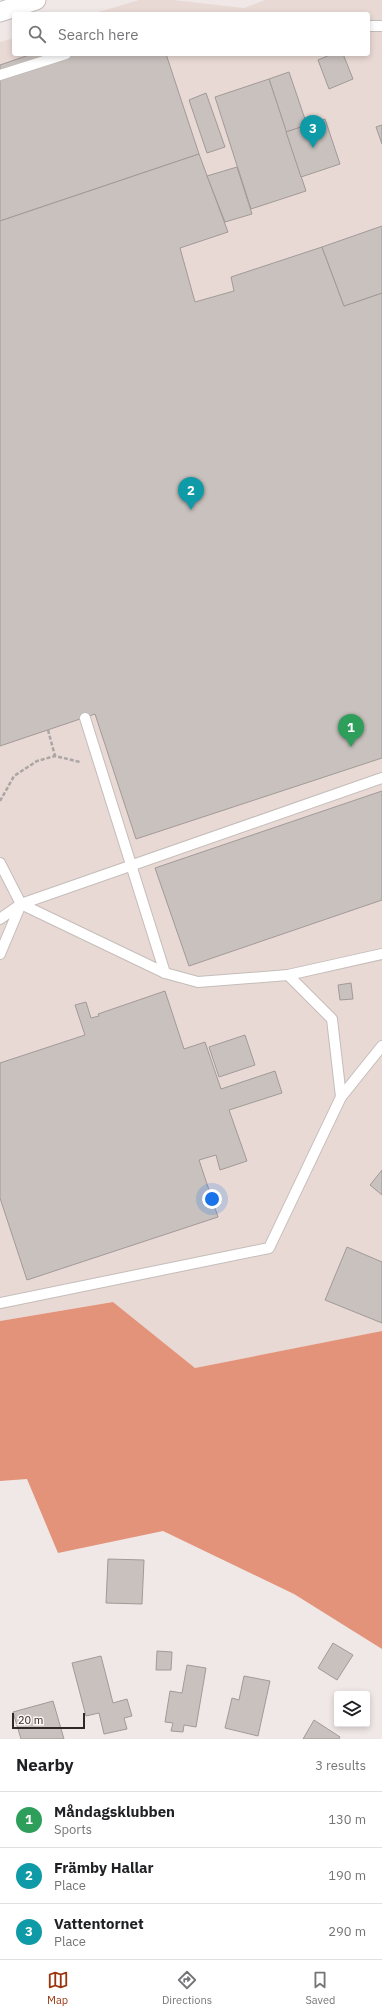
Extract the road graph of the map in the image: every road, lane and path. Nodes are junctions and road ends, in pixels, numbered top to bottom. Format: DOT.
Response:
graph roads {
  1 [pos="36,0"];
  2 [pos="0,12"];
  3 [pos="370,26"];
  4 [pos="382,26"];
  5 [pos="60,56"];
  6 [pos="0,75"];
  7 [pos="85,718"];
  8 [pos="48,730"];
  9 [pos="55,756"];
  10 [pos="101,771"];
  11 [pos="382,778"];
  12 [pos="0,801"];
  13 [pos="0,863"];
  14 [pos="130,865"];
  15 [pos="21,904"];
  16 [pos="0,919"];
  17 [pos="0,954"];
  18 [pos="382,954"];
  19 [pos="165,973"];
  20 [pos="288,974"];
  21 [pos="382,1046"];
  22 [pos="342,1097"];
  23 [pos="0,1303"];
  1 -- 2 [label="street"];
  3 -- 4 [label="lane"];
  5 -- 6 [label="lane"];
  7 -- 10 [label="lane"];
  8 -- 9 [label="path"];
  9 -- 10 [label="path"];
  9 -- 12 [label="path"];
  10 -- 14 [label="lane"];
  11 -- 14 [label="lane"];
  13 -- 15 [label="lane"];
  14 -- 15 [label="lane"];
  14 -- 19 [label="lane"];
  15 -- 16 [label="lane"];
  15 -- 17 [label="lane"];
  15 -- 19 [label="lane"];
  18 -- 20 [label="lane"];
  19 -- 20 [label="lane"];
  20 -- 22 [label="lane"];
  21 -- 22 [label="lane"];
  22 -- 23 [label="lane"];
}
